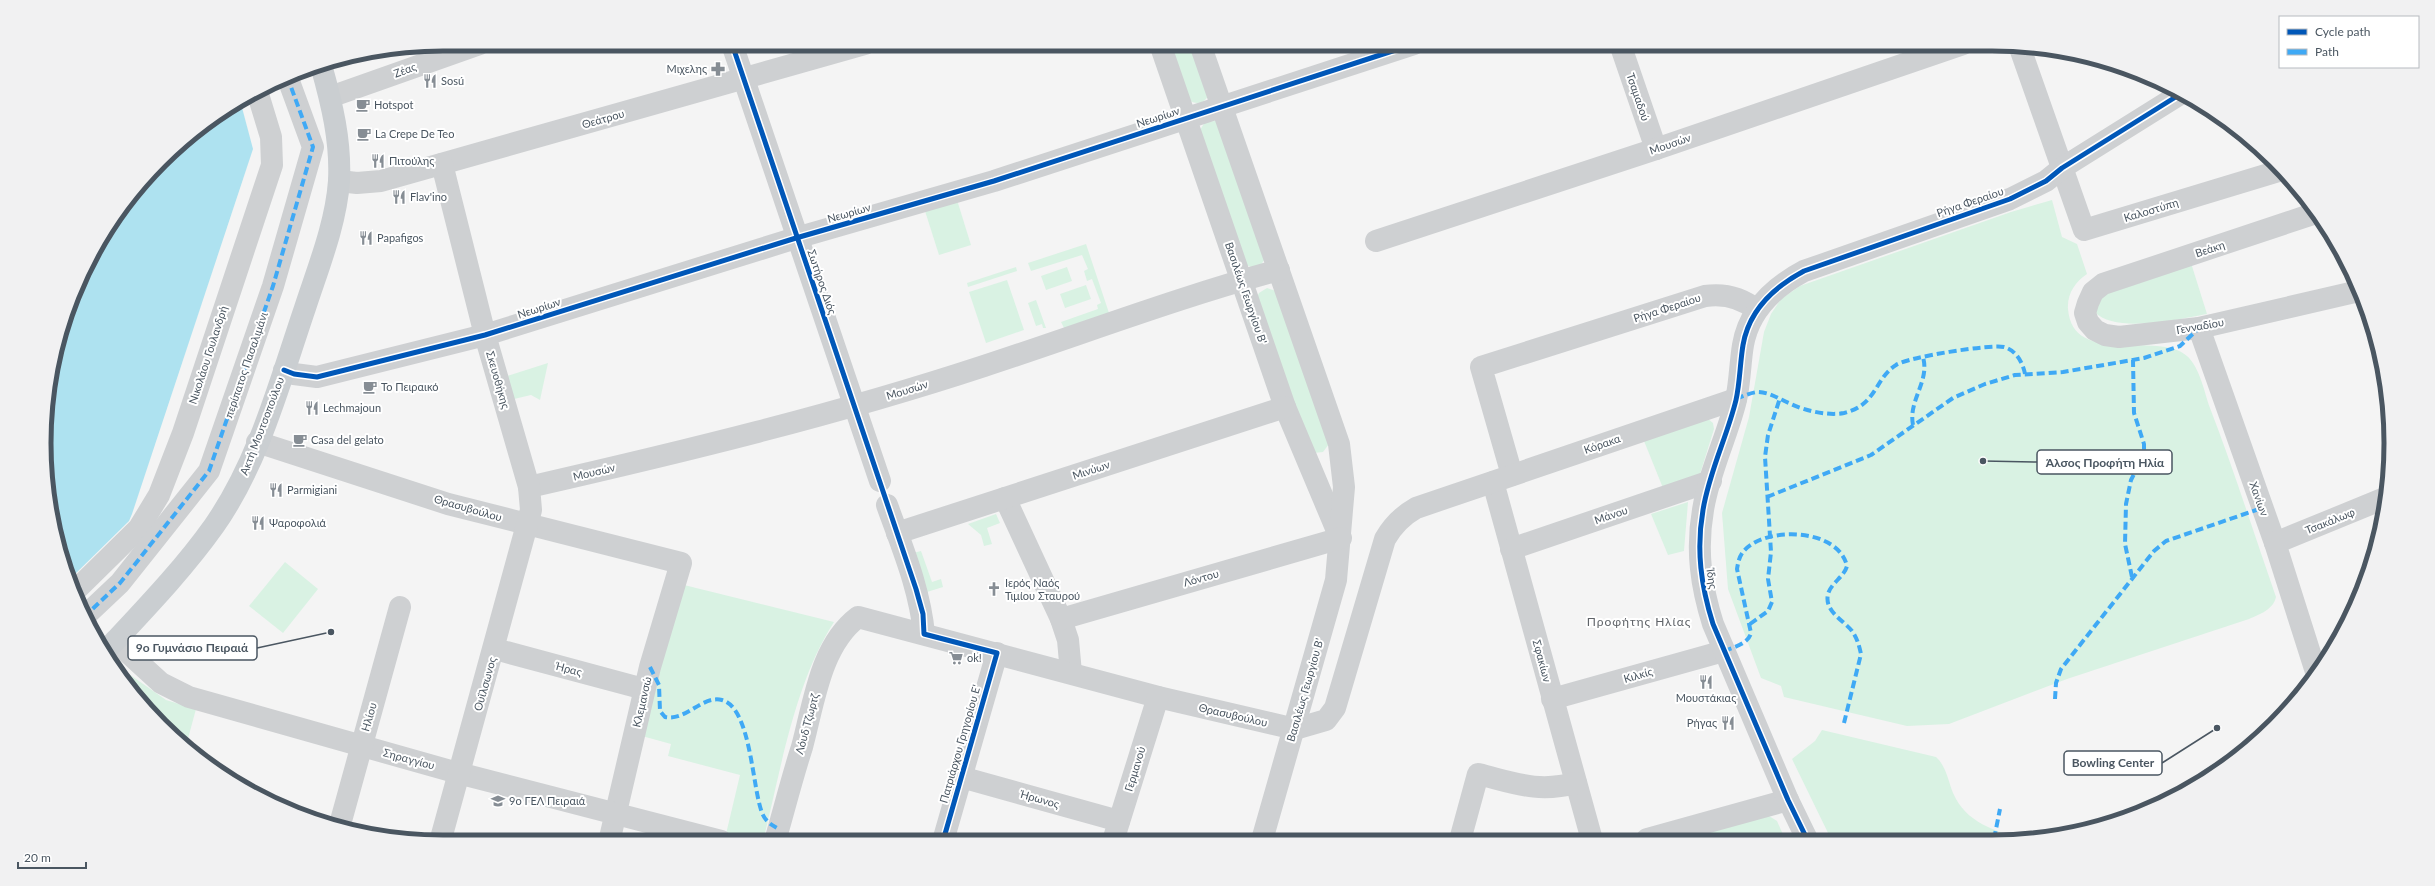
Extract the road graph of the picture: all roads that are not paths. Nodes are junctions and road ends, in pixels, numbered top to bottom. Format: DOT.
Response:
graph roads {
  1 [pos="460,51"];
  2 [pos="734,51"];
  3 [pos="841,51"];
  4 [pos="1162,51"];
  5 [pos="1202,51"];
  6 [pos="1392,51"];
  7 [pos="1622,51"];
  8 [pos="1943,51"];
  9 [pos="2021,52"];
  10 [pos="322,70"];
  11 [pos="744,80"];
  12 [pos="289,83"];
  13 [pos="259,97"];
  14 [pos="330,97"];
  15 [pos="2176,97"];
  16 [pos="1222,106"];
  17 [pos="1186,119"];
  18 [pos="1656,149"];
  19 [pos="442,164"];
  20 [pos="2062,168"];
  21 [pos="2275,172"];
  22 [pos="339,181"];
  23 [pos="2311,215"];
  24 [pos="796,238"];
  25 [pos="1376,241"];
  26 [pos="1279,270"];
  27 [pos="1242,280"];
  28 [pos="2103,284"];
  29 [pos="2354,292"];
  30 [pos="1757,310"];
  31 [pos="2199,328"];
  32 [pos="485,335"];
  33 [pos="1481,367"];
  34 [pos="284,370"];
  35 [pos="1736,398"];
  36 [pos="854,406"];
  37 [pos="1285,407"];
  38 [pos="257,442"];
  39 [pos="1502,479"];
  40 [pos="880,481"];
  41 [pos="1711,481"];
  42 [pos="529,487"];
  43 [pos="1468,490"];
  44 [pos="1004,498"];
  45 [pos="2380,500"];
  46 [pos="887,505"];
  47 [pos="529,526"];
  48 [pos="897,533"];
  49 [pos="1340,538"];
  50 [pos="2275,543"];
  51 [pos="1511,549"];
  52 [pos="681,563"];
  53 [pos="79,587"];
  54 [pos="400,607"];
  55 [pos="89,612"];
  56 [pos="858,617"];
  57 [pos="1061,619"];
  58 [pos="924,634"];
  59 [pos="110,647"];
  60 [pos="495,649"];
  61 [pos="1724,651"];
  62 [pos="997,653"];
  63 [pos="2314,666"];
  64 [pos="1071,673"];
  65 [pos="644,688"];
  66 [pos="1158,697"];
  67 [pos="1552,699"];
  68 [pos="1294,729"];
  69 [pos="361,746"];
  70 [pos="458,773"];
  71 [pos="961,777"];
  72 [pos="1576,783"];
  73 [pos="1788,800"];
  74 [pos="616,814"];
  75 [pos="341,822"];
  76 [pos="1116,831"];
  77 [pos="442,835"];
  78 [pos="611,835"];
  79 [pos="698,835"];
  80 [pos="777,835"];
  81 [pos="944,835"];
  82 [pos="1263,835"];
  83 [pos="1461,835"];
  84 [pos="1591,835"];
  85 [pos="1661,835"];
  86 [pos="1805,835"];
  1 -- 14 [label="street, Ζέας"];
  2 -- 11 [label="street, Σωτήρος Διός"];
  3 -- 11 [label="street, Θεάτρου"];
  4 -- 17 [label="street, Βασιλέως Γεωργίου Β'"];
  5 -- 16 [label="street, Βασιλέως Γεωργίου Β'"];
  6 -- 16 [label="street, Νεωρίων"];
  7 -- 18 [label="street, Τσαμαδού"];
  8 -- 18 [label="street, Μουσών"];
  9 -- 20 [label="street"];
  10 -- 14 [label="main road, Ακτή Μουτσοπούλου"];
  11 -- 19 [label="street, Θεάτρου"];
  11 -- 24 [label="street, Σωτήρος Διός"];
  12 -- 55 [label="street, περίπατος Πασαλιμάνι"];
  13 -- 53 [label="street, Νικολάου Γουλανδρή"];
  14 -- 22 [label="main road, Ακτή Μουτσοπούλου"];
  15 -- 20 [label="street, Ρήγα Φεραίου"];
  16 -- 17 [label="street, Νεωρίων"];
  16 -- 26 [label="street, Βασιλέως Γεωργίου Β'"];
  17 -- 24 [label="street, Νεωρίων"];
  17 -- 27 [label="street, Βασιλέως Γεωργίου Β'"];
  18 -- 25 [label="street, Μουσών"];
  19 -- 22 [label="street, Θεάτρου"];
  19 -- 32 [label="street, Σκευοθήκης"];
  20 -- 21 [label="street, Καλοστύπη"];
  20 -- 30 [label="street, Ρήγα Φεραίου"];
  22 -- 34 [label="main road, Ακτή Μουτσοπούλου"];
  23 -- 28 [label="street, Βεάκη"];
  24 -- 32 [label="street, Νεωρίων"];
  24 -- 36 [label="street, Σωτήρος Διός"];
  26 -- 27 [label="street, Μουσών"];
  26 -- 49 [label="street, Βασιλέως Γεωργίου Β'"];
  27 -- 36 [label="street, Μουσών"];
  27 -- 37 [label="street, Βασιλέως Γεωργίου Β'"];
  28 -- 31 [label="street, Γενναδίου"];
  29 -- 31 [label="street, Γενναδίου"];
  30 -- 33 [label="street, Ρήγα Φεραίου"];
  30 -- 35 [label="street, Ίδης"];
  31 -- 50 [label="street, Χανίων"];
  32 -- 34 [label="street, Νεωρίων"];
  32 -- 42 [label="street, Σκευοθήκης"];
  33 -- 39 [label="street, Σφακίων"];
  34 -- 38 [label="main road, Ακτή Μουτσοπούλου"];
  35 -- 39 [label="street, Κόρακα"];
  35 -- 41 [label="street, Ίδης"];
  36 -- 40 [label="street, Σωτήρος Διός"];
  36 -- 42 [label="street, Μουσών"];
  37 -- 44 [label="street, Μινύων"];
  37 -- 49 [label="street, Βασιλέως Γεωργίου Β'"];
  38 -- 47 [label="street, Θρασυβούλου"];
  38 -- 59 [label="main road, Ακτή Μουτσοπούλου"];
  39 -- 43 [label="street, Κόρακα"];
  39 -- 51 [label="street, Σφακίων"];
  41 -- 51 [label="street, Μάνου"];
  41 -- 61 [label="street, Ίδης"];
  42 -- 47 [label="street, Σκευοθήκης"];
  43 -- 68 [label="street, Θρασυβούλου"];
  44 -- 48 [label="street, Μινύων"];
  44 -- 57 [label="street"];
  45 -- 50 [label="street, Τσακάλωφ"];
  46 -- 48 [label="street"];
  47 -- 52 [label="street, Θρασυβούλου"];
  47 -- 60 [label="street, Ουΐλσωνος"];
  48 -- 58 [label="street"];
  49 -- 57 [label="street, Λόντου"];
  49 -- 68 [label="street, Βασιλέως Γεωργίου Β'"];
  50 -- 63 [label="street, Χανίων"];
  51 -- 67 [label="street, Σφακίων"];
  52 -- 65 [label="street, Κλεμανσώ"];
  54 -- 69 [label="street, Ηλίου"];
  56 -- 58 [label="street, Θρασυβούλου"];
  56 -- 80 [label="street, Λόυδ Τζωρτζ"];
  57 -- 64 [label="street"];
  58 -- 62 [label="street, Θρασυβούλου"];
  59 -- 69 [label="street, Σηραγγίου"];
  60 -- 65 [label="street, Ήρας"];
  60 -- 70 [label="street, Ουΐλσωνος"];
  61 -- 67 [label="street, Κιλκίς"];
  61 -- 73 [label="street, Ίδης"];
  62 -- 64 [label="street, Θρασυβούλου"];
  62 -- 71 [label="street, Πατριάρχου Γρηγορίου Ε'"];
  64 -- 66 [label="street, Θρασυβούλου"];
  65 -- 74 [label="street, Κλεμανσώ"];
  66 -- 68 [label="street, Θρασυβούλου"];
  66 -- 76 [label="street, Γερμανού"];
  67 -- 72 [label="street, Σφακίων"];
  68 -- 82 [label="street, Βασιλέως Γεωργίου Β'"];
  69 -- 70 [label="street, Σηραγγίου"];
  69 -- 75 [label="street, Ηλίου"];
  70 -- 74 [label="street, Σηραγγίου"];
  70 -- 77 [label="street, Ουΐλσωνος"];
  71 -- 76 [label="street, Ήρωνος"];
  71 -- 81 [label="street, Πατριάρχου Γρηγορίου Ε'"];
  72 -- 83 [label="street"];
  72 -- 84 [label="street, Σφακίων"];
  73 -- 85 [label="street"];
  73 -- 86 [label="street, Ίδης"];
  74 -- 78 [label="street, Κλεμανσώ"];
  74 -- 79 [label="street, Σηραγγίου"];
}
